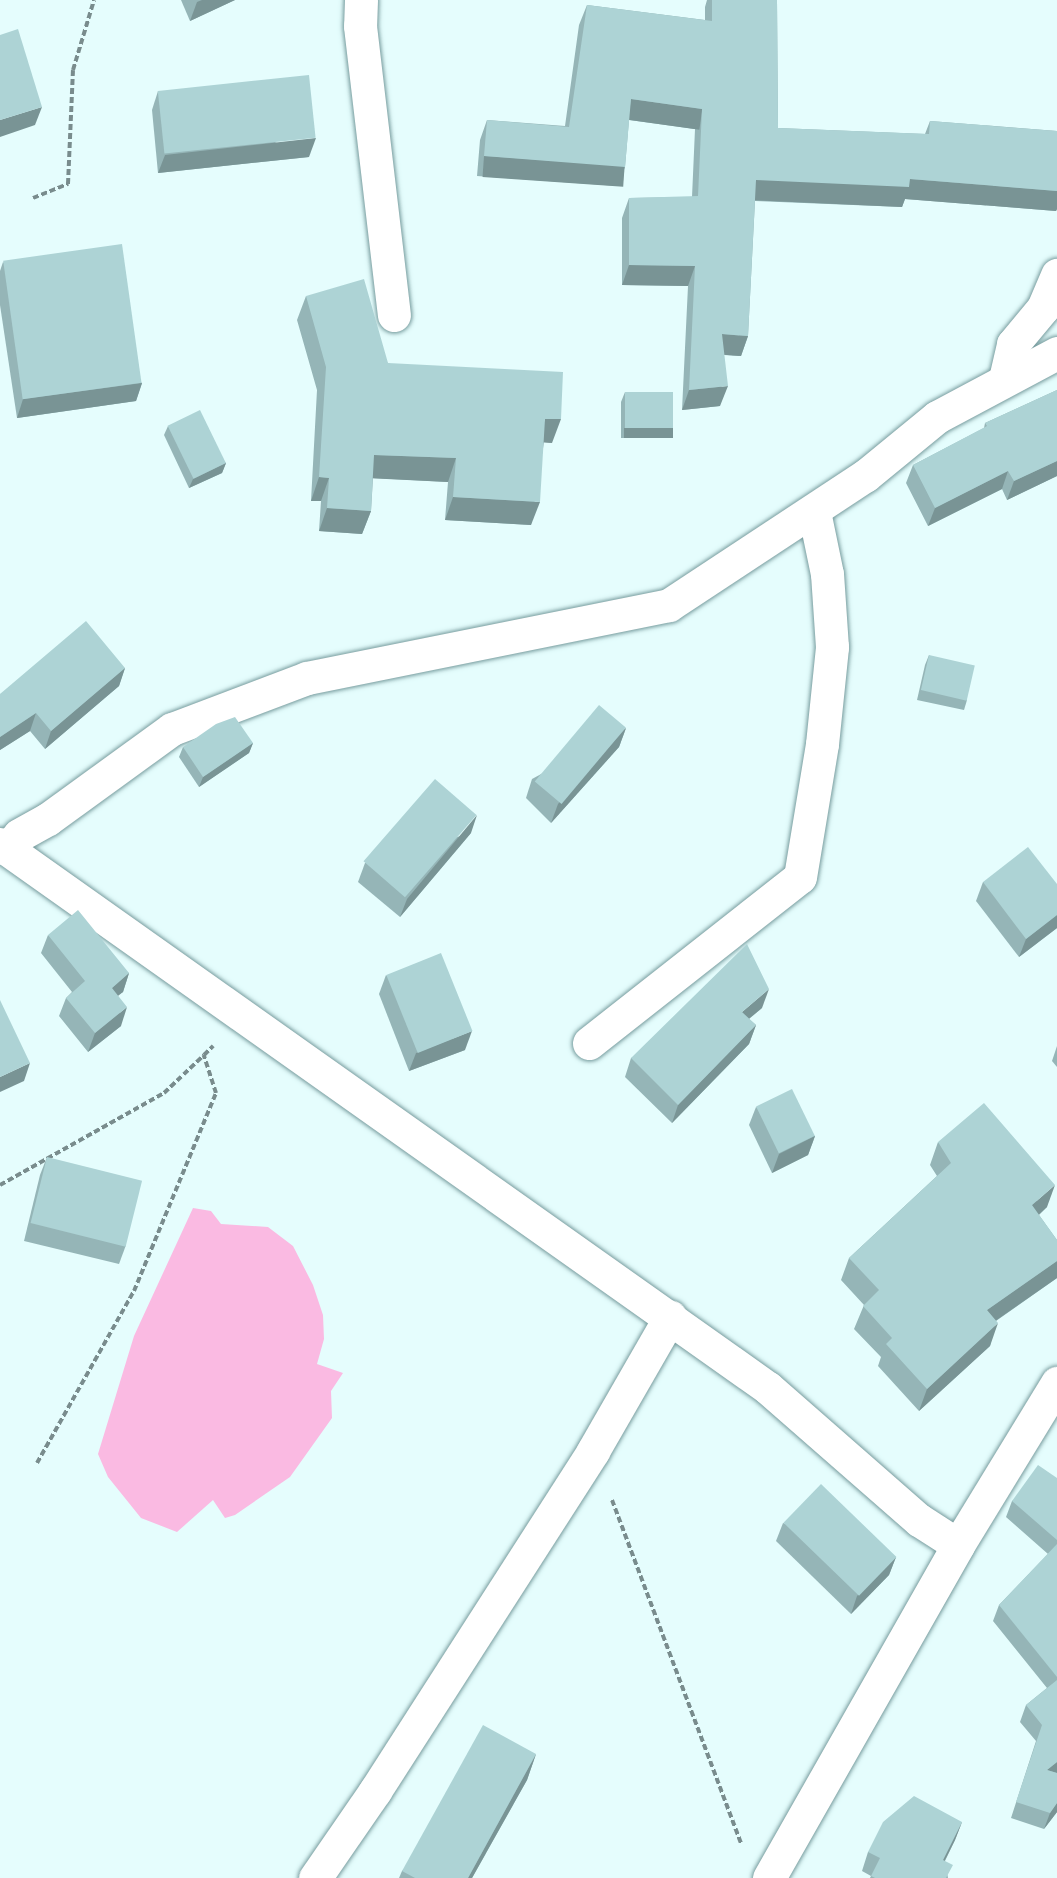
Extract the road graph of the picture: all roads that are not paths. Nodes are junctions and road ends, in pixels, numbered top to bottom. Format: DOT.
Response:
graph roads {
  1 [pos="361,0"];
  2 [pos="1057,274"];
  3 [pos="394,315"];
  4 [pos="1057,353"];
  5 [pos="1005,379"];
  6 [pos="814,511"];
  7 [pos="7,857"];
  8 [pos="590,1043"];
  9 [pos="670,1317"];
  10 [pos="1057,1383"];
  11 [pos="958,1545"];
  12 [pos="315,1878"];
  13 [pos="769,1878"];
  1 -- 3 [label="street"];
  2 -- 5 [label="street"];
  4 -- 5 [label="street"];
  5 -- 6 [label="street"];
  6 -- 7 [label="street"];
  6 -- 8 [label="street"];
  7 -- 9 [label="street"];
  9 -- 11 [label="street"];
  9 -- 12 [label="street"];
  10 -- 11 [label="street"];
  11 -- 13 [label="street"];
}
